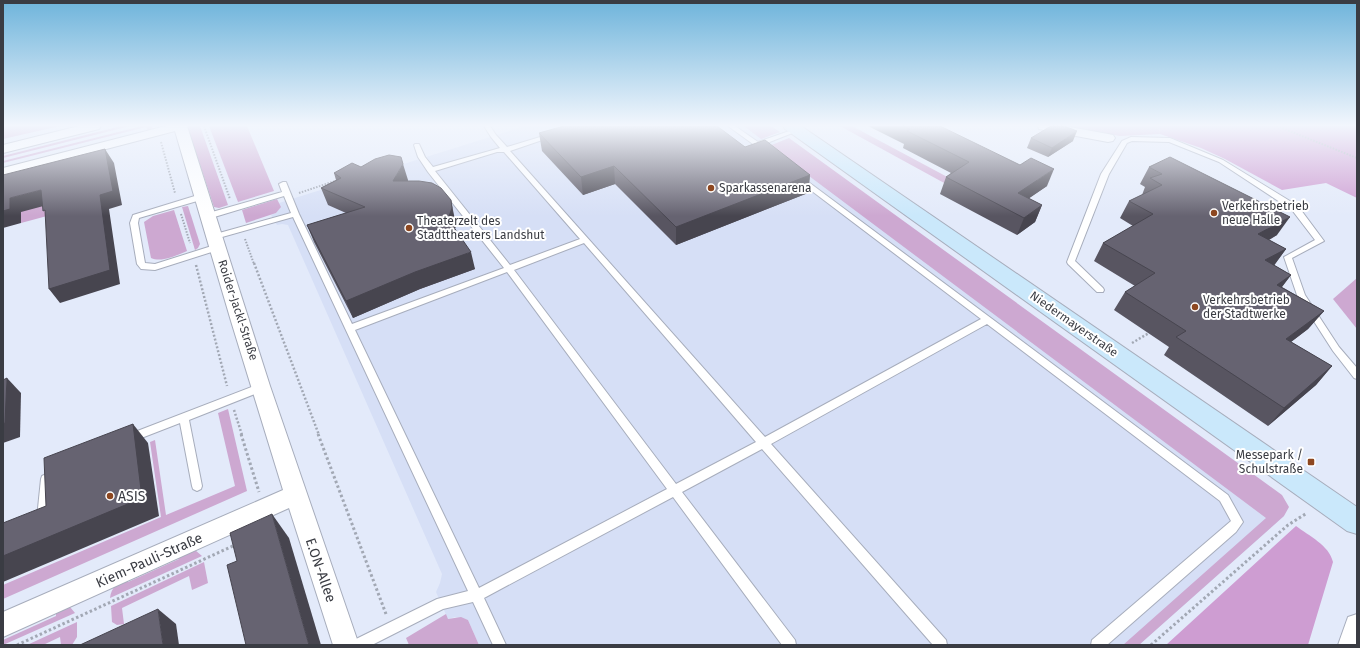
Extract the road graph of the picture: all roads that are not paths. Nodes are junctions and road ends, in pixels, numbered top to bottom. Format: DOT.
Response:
graph roads {
  1 [pos="64,156"];
  2 [pos="189,156"];
  3 [pos="422,156"];
  4 [pos="476,156"];
  5 [pos="511,156"];
  6 [pos="834,156"];
  7 [pos="1111,156"];
  8 [pos="1211,156"];
  9 [pos="430,170"];
  10 [pos="3,172"];
  11 [pos="792,172"];
  12 [pos="201,197"];
  13 [pos="295,214"];
  14 [pos="208,216"];
  15 [pos="585,240"];
  16 [pos="216,242"];
  17 [pos="509,270"];
  18 [pos="1100,290"];
  19 [pos="987,320"];
  20 [pos="349,329"];
  21 [pos="1357,375"];
  22 [pos="262,387"];
  23 [pos="184,418"];
  24 [pos="119,442"];
  25 [pos="763,442"];
  26 [pos="47,469"];
  27 [pos="197,486"];
  28 [pos="675,490"];
  29 [pos="296,495"];
  30 [pos="36,522"];
  31 [pos="1357,522"];
  32 [pos="477,595"];
  33 [pos="3,625"];
  34 [pos="1357,626"];
  35 [pos="346,645"];
  36 [pos="359,645"];
  37 [pos="500,645"];
  38 [pos="790,645"];
  39 [pos="941,645"];
  40 [pos="1097,645"];
  41 [pos="1351,645"];
  1 -- 10 [label="street"];
  2 -- 12 [label="street, Roider-Jackl-Straße"];
  3 -- 9 [label="lane"];
  4 -- 9 [label="lane"];
  5 -- 15 [label="lane"];
  6 -- 31 [label="main road, Niedermayerstraße"];
  7 -- 18 [label="lane"];
  8 -- 21 [label="lane"];
  9 -- 17 [label="lane"];
  11 -- 19 [label="lane"];
  12 -- 14 [label="street, Roider-Jackl-Straße"];
  12 -- 16 [label="lane"];
  13 -- 14 [label="lane"];
  13 -- 16 [label="lane"];
  13 -- 20 [label="lane"];
  14 -- 16 [label="street, Roider-Jackl-Straße"];
  15 -- 17 [label="lane"];
  15 -- 25 [label="lane"];
  16 -- 22 [label="street, Roider-Jackl-Straße"];
  17 -- 20 [label="lane"];
  17 -- 28 [label="lane"];
  19 -- 25 [label="lane"];
  19 -- 40 [label="lane"];
  20 -- 32 [label="lane"];
  22 -- 23 [label="lane"];
  22 -- 29 [label="street, Roider-Jackl-Straße"];
  23 -- 24 [label="lane"];
  23 -- 27 [label="lane"];
  25 -- 28 [label="lane"];
  25 -- 39 [label="lane"];
  26 -- 30 [label="lane"];
  28 -- 32 [label="lane"];
  28 -- 38 [label="lane"];
  29 -- 33 [label="street, Kiem-Pauli-Straße"];
  29 -- 35 [label="street, E.ON-Allee"];
  32 -- 36 [label="lane"];
  32 -- 37 [label="lane"];
  34 -- 41 [label="street"];
}
